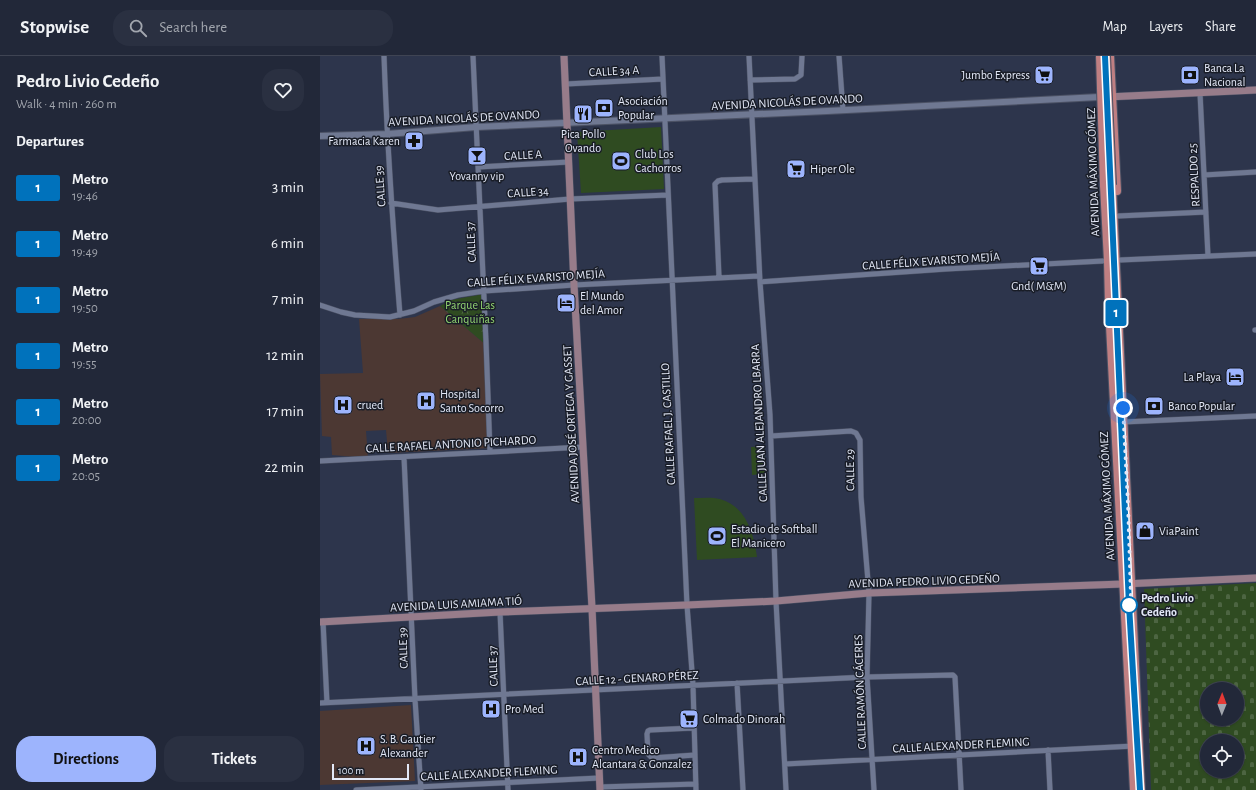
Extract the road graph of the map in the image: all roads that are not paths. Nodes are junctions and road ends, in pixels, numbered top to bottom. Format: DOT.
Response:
graph roads {
  1 [pos="384,56"];
  2 [pos="473,56"];
  3 [pos="564,56"];
  4 [pos="662,56"];
  5 [pos="749,56"];
  6 [pos="802,56"];
  7 [pos="839,56"];
  8 [pos="1097,56"];
  9 [pos="1100,56"];
  10 [pos="1106,56"];
  11 [pos="1110,56"];
  12 [pos="663,79"];
  13 [pos="750,80"];
  14 [pos="566,84"];
  15 [pos="1256,90"];
  16 [pos="1200,93"];
  17 [pos="1099,97"];
  18 [pos="1112,97"];
  19 [pos="843,110"];
  20 [pos="752,114"];
  21 [pos="664,118"];
  22 [pos="568,123"];
  23 [pos="476,127"];
  24 [pos="387,134"];
  25 [pos="320,136"];
  26 [pos="569,162"];
  27 [pos="478,167"];
  28 [pos="1256,172"];
  29 [pos="1204,175"];
  30 [pos="754,179"];
  31 [pos="1108,185"];
  32 [pos="668,195"];
  33 [pos="570,199"];
  34 [pos="391,203"];
  35 [pos="480,206"];
  36 [pos="1206,212"];
  37 [pos="1118,216"];
  38 [pos="1256,254"];
  39 [pos="1208,256"];
  40 [pos="1120,260"];
  41 [pos="1103,261"];
  42 [pos="719,277"];
  43 [pos="759,279"];
  44 [pos="672,280"];
  45 [pos="574,285"];
  46 [pos="484,291"];
  47 [pos="320,305"];
  48 [pos="1109,306"];
  49 [pos="1118,306"];
  50 [pos="400,315"];
  51 [pos="1256,416"];
  52 [pos="1123,422"];
  53 [pos="771,436"];
  54 [pos="584,447"];
  55 [pos="490,452"];
  56 [pos="404,457"];
  57 [pos="320,461"];
  58 [pos="1256,578"];
  59 [pos="1127,584"];
  60 [pos="868,594"];
  61 [pos="776,601"];
  62 [pos="687,605"];
  63 [pos="592,608"];
  64 [pos="500,612"];
  65 [pos="412,616"];
  66 [pos="322,622"];
  67 [pos="868,677"];
  68 [pos="780,681"];
  69 [pos="737,683"];
  70 [pos="693,685"];
  71 [pos="595,690"];
  72 [pos="504,694"];
  73 [pos="415,698"];
  74 [pos="320,703"];
  75 [pos="327,703"];
  76 [pos="693,728"];
  77 [pos="1135,746"];
  78 [pos="1048,750"];
  79 [pos="959,755"];
  80 [pos="695,756"];
  81 [pos="872,760"];
  82 [pos="785,764"];
  83 [pos="599,778"];
  84 [pos="507,782"];
  85 [pos="696,784"];
  86 [pos="420,788"];
  87 [pos="600,788"];
  88 [pos="356,790"];
  89 [pos="508,790"];
  90 [pos="696,790"];
  91 [pos="743,790"];
  92 [pos="786,790"];
  93 [pos="874,790"];
  94 [pos="961,790"];
  95 [pos="1050,790"];
  96 [pos="1134,790"];
  97 [pos="1141,790"];
  1 -- 24 [label="street, CALLE 39"];
  2 -- 23 [label="street, CALLE 37"];
  3 -- 14 [label="main road, AVENIDA JOSÉ ORTEGA Y GASSET"];
  4 -- 12 [label="street, CALLE RAFAEL J. CASTILLO"];
  5 -- 13 [label="street, CALLE JUAN ALEJANDRO LBARRA"];
  6 -- 13 [label="street"];
  7 -- 19 [label="street"];
  8 -- 17 [label="main road"];
  9 -- 31 [label="main road, AVENIDA MÁXIMO GÓMEZ, bridge"];
  10 -- 31 [label="main road, AVENIDA MÁXIMO GÓMEZ, bridge"];
  11 -- 18 [label="main road"];
  12 -- 14 [label="street, CALLE 34 A"];
  12 -- 21 [label="street, CALLE RAFAEL J. CASTILLO"];
  13 -- 20 [label="street, CALLE JUAN ALEJANDRO LBARRA"];
  14 -- 22 [label="main road, AVENIDA JOSÉ ORTEGA Y GASSET"];
  15 -- 16 [label="main road, AVENIDA NICOLÁS DE OVANDO"];
  16 -- 18 [label="main road, AVENIDA NICOLÁS DE OVANDO"];
  16 -- 29 [label="street, RESPALDO 25"];
  17 -- 18 [label="main road, AVENIDA NICOLÁS DE OVANDO"];
  17 -- 19 [label="street, AVENIDA NICOLÁS DE OVANDO"];
  17 -- 41 [label="main road"];
  18 -- 37 [label="main road"];
  19 -- 20 [label="street, AVENIDA NICOLÁS DE OVANDO"];
  20 -- 21 [label="street, AVENIDA NICOLÁS DE OVANDO"];
  20 -- 30 [label="street, CALLE JUAN ALEJANDRO LBARRA"];
  21 -- 22 [label="street, AVENIDA NICOLÁS DE OVANDO"];
  21 -- 32 [label="street, CALLE RAFAEL J. CASTILLO"];
  22 -- 23 [label="street, AVENIDA NICOLÁS DE OVANDO"];
  22 -- 26 [label="main road, AVENIDA JOSÉ ORTEGA Y GASSET"];
  23 -- 24 [label="street, AVENIDA NICOLÁS DE OVANDO"];
  23 -- 27 [label="street, CALLE 37"];
  24 -- 25 [label="street, AVENIDA NICOLÁS DE OVANDO"];
  24 -- 34 [label="street, CALLE 39"];
  26 -- 27 [label="street, CALLE A"];
  26 -- 33 [label="main road, AVENIDA JOSÉ ORTEGA Y GASSET"];
  27 -- 35 [label="street, CALLE 37"];
  28 -- 29 [label="street"];
  29 -- 36 [label="street, RESPALDO 25"];
  30 -- 42 [label="street"];
  30 -- 43 [label="street, CALLE JUAN ALEJANDRO LBARRA"];
  31 -- 48 [label="main road, AVENIDA MÁXIMO GÓMEZ"];
  31 -- 49 [label="main road, AVENIDA MÁXIMO GÓMEZ"];
  32 -- 33 [label="street, CALLE 34"];
  32 -- 44 [label="street, CALLE RAFAEL J. CASTILLO"];
  33 -- 35 [label="street, CALLE 34"];
  33 -- 45 [label="main road, AVENIDA JOSÉ ORTEGA Y GASSET"];
  34 -- 35 [label="street, CALLE 34"];
  34 -- 50 [label="street, CALLE 39"];
  35 -- 46 [label="street, CALLE 37"];
  36 -- 37 [label="street"];
  36 -- 39 [label="street, RESPALDO 25"];
  37 -- 40 [label="main road"];
  38 -- 39 [label="street"];
  39 -- 40 [label="street"];
  40 -- 49 [label="main road"];
  41 -- 43 [label="street, CALLE FÉLIX EVARISTO MEJÍA"];
  41 -- 48 [label="main road"];
  42 -- 43 [label="street, CALLE FÉLIX EVARISTO MEJÍA"];
  42 -- 44 [label="street, CALLE FÉLIX EVARISTO MEJÍA"];
  43 -- 53 [label="street, CALLE JUAN ALEJANDRO LBARRA"];
  44 -- 45 [label="street, CALLE FÉLIX EVARISTO MEJÍA"];
  44 -- 62 [label="street, CALLE RAFAEL J. CASTILLO"];
  45 -- 46 [label="street, CALLE FÉLIX EVARISTO MEJÍA"];
  45 -- 54 [label="main road, AVENIDA JOSÉ ORTEGA Y GASSET"];
  46 -- 50 [label="street, CALLE FÉLIX EVARISTO MEJÍA"];
  46 -- 55 [label="street, CALLE 37"];
  47 -- 50 [label="street, CALLE FÉLIX EVARISTO MEJÍA"];
  48 -- 59 [label="main road, AVENIDA MÁXIMO GÓMEZ"];
  49 -- 52 [label="main road, AVENIDA MÁXIMO GÓMEZ"];
  51 -- 52 [label="street"];
  52 -- 59 [label="main road, AVENIDA MÁXIMO GÓMEZ"];
  53 -- 60 [label="street, CALLE 29"];
  53 -- 61 [label="street, CALLE JUAN ALEJANDRO LBARRA"];
  54 -- 55 [label="street, CALLE RAFAEL ANTONIO PICHARDO"];
  54 -- 63 [label="main road, AVENIDA JOSÉ ORTEGA Y GASSET"];
  55 -- 56 [label="street, CALLE RAFAEL ANTONIO PICHARDO"];
  56 -- 57 [label="street, CALLE RAFAEL ANTONIO PICHARDO"];
  56 -- 65 [label="street, CALLE 39"];
  58 -- 59 [label="main road, AVENIDA PEDRO LIVIO CEDEÑO"];
  59 -- 60 [label="main road, AVENIDA PEDRO LIVIO CEDEÑO"];
  59 -- 77 [label="main road, AVENIDA MÁXIMO GÓMEZ"];
  60 -- 61 [label="main road, AVENIDA PEDRO LIVIO CEDEÑO"];
  60 -- 67 [label="street, CALLE RAMÓN CÁCERES"];
  61 -- 62 [label="main road, AVENIDA PEDRO LIVIO CEDEÑO"];
  61 -- 68 [label="street, CALLE JUAN ALEJANDRO LBARRA"];
  62 -- 63 [label="main road, AVENIDA PEDRO LIVIO CEDEÑO"];
  62 -- 70 [label="street, CALLE RAFAEL J. CASTILLO"];
  63 -- 64 [label="main road, AVENIDA LUIS AMIAMA TIÓ"];
  63 -- 71 [label="main road, AVENIDA JOSÉ ORTEGA Y GASSET"];
  64 -- 65 [label="main road, AVENIDA LUIS AMIAMA TIÓ"];
  64 -- 72 [label="street, CALLE 37"];
  65 -- 66 [label="main road, AVENIDA LUIS AMIAMA TIÓ"];
  65 -- 73 [label="street, CALLE 39"];
  66 -- 75 [label="street"];
  67 -- 68 [label="street, CALLE 12 - GENARO PÉREZ"];
  67 -- 79 [label="street, CALLE 12 - GENARO PÉREZ"];
  67 -- 81 [label="street, CALLE RAMÓN CÁCERES"];
  68 -- 69 [label="street, CALLE 12 - GENARO PÉREZ"];
  68 -- 82 [label="street, CALLE JUAN ALEJANDRO LBARRA"];
  69 -- 70 [label="street, CALLE 12 - GENARO PÉREZ"];
  69 -- 91 [label="street"];
  70 -- 71 [label="street, CALLE 12 - GENARO PÉREZ"];
  70 -- 76 [label="street, CALLE RAFAEL J. CASTILLO"];
  71 -- 72 [label="street, CALLE 12 - GENARO PÉREZ"];
  71 -- 83 [label="main road, AVENIDA JOSÉ ORTEGA Y GASSET"];
  72 -- 73 [label="street, CALLE 12 - GENARO PÉREZ"];
  72 -- 84 [label="street, CALLE 37"];
  73 -- 75 [label="street, CALLE 12 - GENARO PÉREZ"];
  73 -- 86 [label="street, CALLE 39"];
  74 -- 75 [label="street, CALLE 12 - GENARO PÉREZ"];
  76 -- 80 [label="street, CALLE RAFAEL J. CASTILLO"];
  76 -- 80 [label="street"];
  77 -- 78 [label="street, CALLE ALEXANDER FLEMING"];
  77 -- 96 [label="main road, AVENIDA MÁXIMO GÓMEZ"];
  77 -- 97 [label="main road, AVENIDA MÁXIMO GÓMEZ"];
  78 -- 79 [label="street, CALLE ALEXANDER FLEMING"];
  78 -- 95 [label="street"];
  79 -- 81 [label="street, CALLE ALEXANDER FLEMING"];
  79 -- 94 [label="street"];
  80 -- 85 [label="street, CALLE RAFAEL J. CASTILLO"];
  81 -- 82 [label="street, CALLE ALEXANDER FLEMING"];
  81 -- 93 [label="street, CALLE RAMÓN CÁCERES"];
  82 -- 92 [label="street, CALLE JUAN ALEJANDRO LBARRA"];
  83 -- 84 [label="street, CALLE ALEXANDER FLEMING"];
  83 -- 87 [label="main road, AVENIDA JOSÉ ORTEGA Y GASSET"];
  84 -- 86 [label="street, CALLE ALEXANDER FLEMING"];
  84 -- 89 [label="street, CALLE 37"];
  85 -- 87 [label="street"];
  85 -- 90 [label="street, CALLE RAFAEL J. CASTILLO"];
  86 -- 88 [label="street, CALLE ALEXANDER FLEMING"];
}
